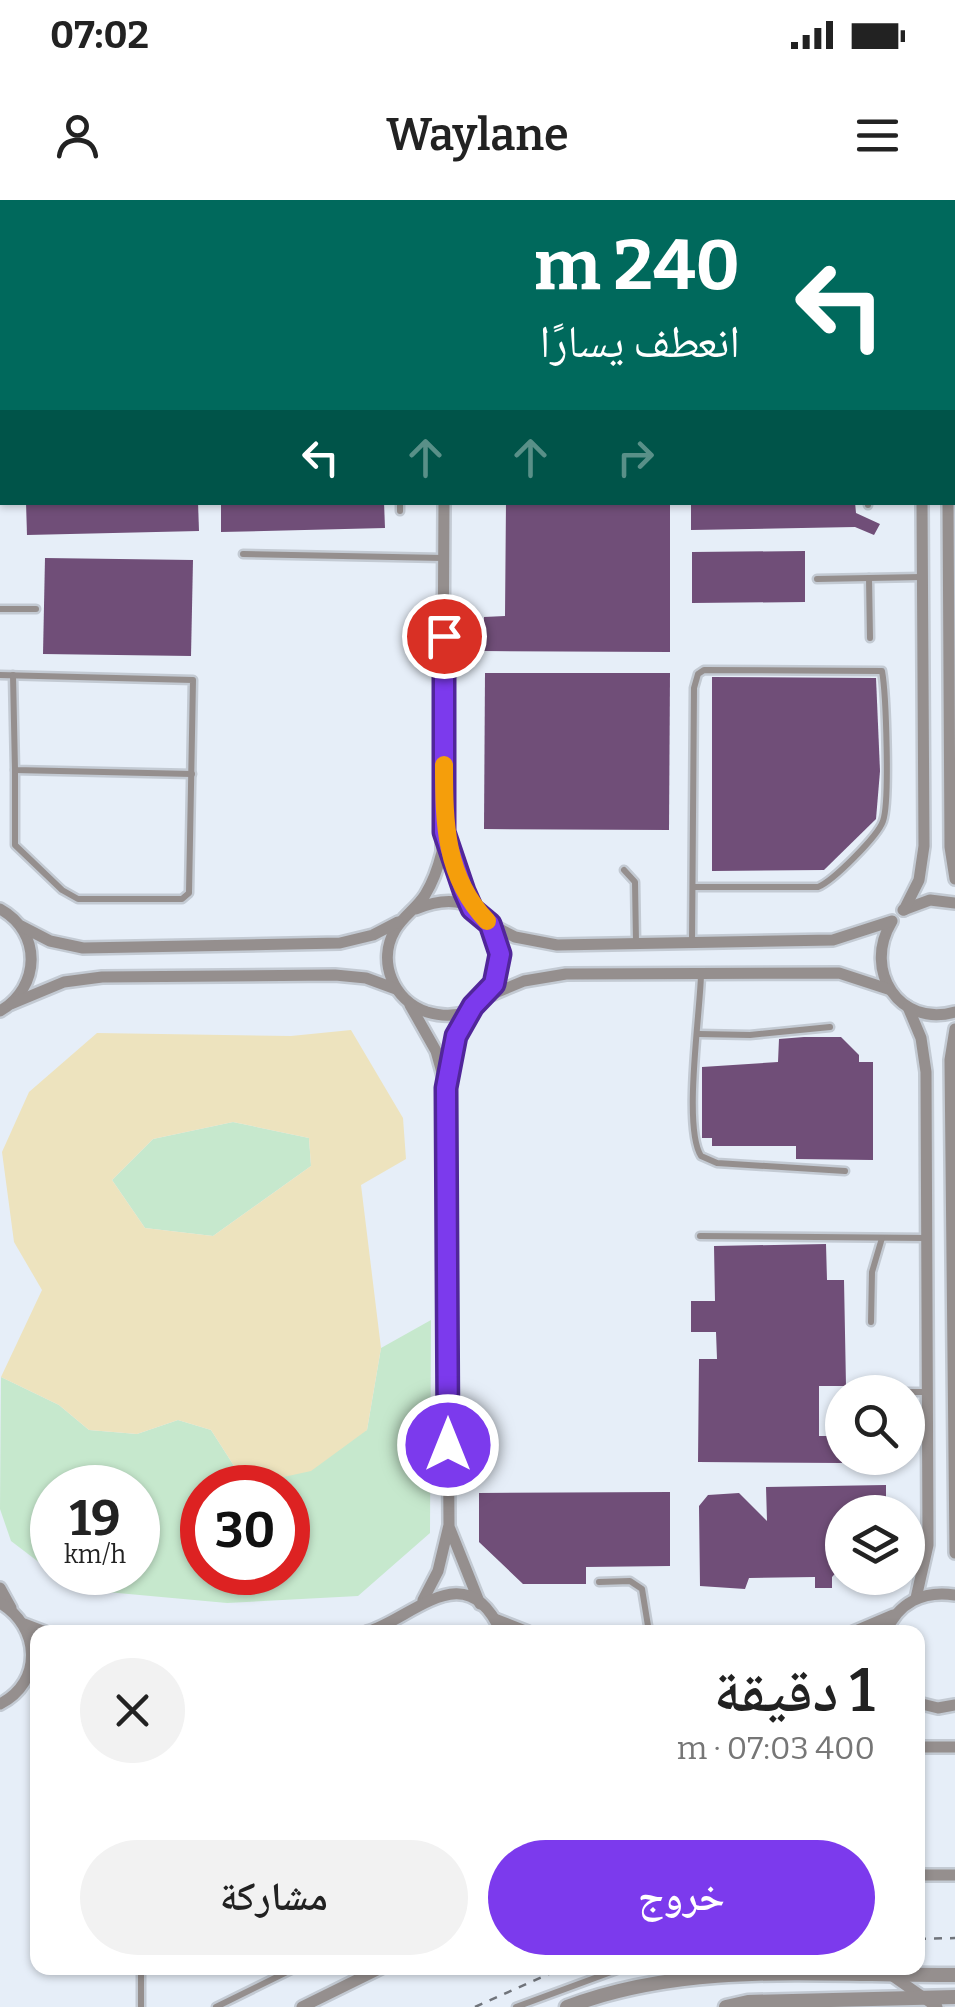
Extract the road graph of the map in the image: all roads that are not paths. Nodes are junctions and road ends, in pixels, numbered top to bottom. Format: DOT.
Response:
graph roads {
  1 [pos="444,505"];
  2 [pos="922,505"];
  3 [pos="948,505"];
  4 [pos="955,512"];
  5 [pos="948,526"];
  6 [pos="244,554"];
  7 [pos="444,558"];
  8 [pos="923,577"];
  9 [pos="870,578"];
  10 [pos="817,579"];
  11 [pos="0,609"];
  12 [pos="36,609"];
  13 [pos="870,638"];
  14 [pos="952,652"];
  15 [pos="0,675"];
  16 [pos="14,676"];
  17 [pos="952,765"];
  18 [pos="15,770"];
  19 [pos="192,774"];
  20 [pos="444,832"];
  21 [pos="624,870"];
  22 [pos="955,879"];
  23 [pos="692,887"];
  24 [pos="955,903"];
  25 [pos="0,905"];
  26 [pos="416,909"];
  27 [pos="472,909"];
  28 [pos="904,910"];
  29 [pos="402,920"];
  30 [pos="892,921"];
  31 [pos="18,922"];
  32 [pos="490,924"];
  33 [pos="692,943"];
  34 [pos="636,944"];
  35 [pos="701,974"];
  36 [pos="396,989"];
  37 [pos="888,989"];
  38 [pos="484,998"];
  39 [pos="407,1002"];
  40 [pos="473,1006"];
  41 [pos="908,1008"];
  42 [pos="3,1010"];
  43 [pos="955,1012"];
  44 [pos="830,1027"];
  45 [pos="955,1028"];
  46 [pos="699,1034"];
  47 [pos="446,1088"];
  48 [pos="953,1144"];
  49 [pos="845,1172"];
  50 [pos="700,1236"];
  51 [pos="882,1238"];
  52 [pos="926,1238"];
  53 [pos="953,1251"];
  54 [pos="871,1322"];
  55 [pos="927,1392"];
  56 [pos="954,1419"];
  57 [pos="449,1524"];
  58 [pos="955,1553"];
  59 [pos="599,1582"];
  60 [pos="0,1588"];
  61 [pos="955,1595"];
  62 [pos="916,1598"];
  63 [pos="423,1600"];
  64 [pos="0,1604"];
  65 [pos="481,1605"];
  66 [pos="13,1612"];
  67 [pos="896,1613"];
  68 [pos="403,1616"];
  69 [pos="495,1620"];
  70 [pos="24,1624"];
  71 [pos="383,1625"];
  72 [pos="398,1625"];
  73 [pos="498,1625"];
  74 [pos="509,1625"];
  75 [pos="647,1625"];
  76 [pos="869,1625"];
  77 [pos="890,1625"];
  78 [pos="30,1626"];
  79 [pos="30,1652"];
  80 [pos="30,1667"];
  81 [pos="30,1682"];
  82 [pos="22,1686"];
  83 [pos="4,1702"];
  84 [pos="925,1705"];
  85 [pos="955,1705"];
  86 [pos="0,1715"];
  87 [pos="925,1747"];
  88 [pos="955,1747"];
  89 [pos="925,1875"];
  90 [pos="955,1875"];
  91 [pos="925,1974"];
  92 [pos="141,1975"];
  93 [pos="282,1975"];
  94 [pos="367,1975"];
  95 [pos="603,1975"];
  96 [pos="721,1975"];
  97 [pos="891,1975"];
  98 [pos="955,1975"];
  99 [pos="955,1997"];
  100 [pos="922,1998"];
  101 [pos="225,2005"];
  102 [pos="141,2007"];
  103 [pos="216,2007"];
  104 [pos="302,2007"];
  105 [pos="516,2007"];
  106 [pos="567,2007"];
  107 [pos="726,2007"];
  108 [pos="937,2007"];
  1 -- 7 [label="street"];
  2 -- 8 [label="street"];
  3 -- 5 [label="street"];
  4 -- 5 [label="street"];
  5 -- 14 [label="street"];
  6 -- 7 [label="lane"];
  7 -- 20 [label="street"];
  8 -- 9 [label="lane"];
  8 -- 28 [label="street"];
  9 -- 10 [label="lane"];
  9 -- 13 [label="lane"];
  11 -- 12 [label="lane"];
  14 -- 17 [label="street"];
  15 -- 16 [label="lane"];
  16 -- 18 [label="lane"];
  16 -- 19 [label="lane"];
  17 -- 22 [label="street"];
  18 -- 19 [label="lane"];
  18 -- 19 [label="lane"];
  20 -- 26 [label="street"];
  20 -- 27 [label="street"];
  21 -- 34 [label="lane"];
  23 -- 23 [label="lane"];
  23 -- 33 [label="lane"];
  24 -- 28 [label="street"];
  25 -- 31 [label="street"];
  26 -- 27 [label="street"];
  26 -- 29 [label="street"];
  27 -- 32 [label="street"];
  28 -- 30 [label="street"];
  29 -- 31 [label="street"];
  29 -- 36 [label="street"];
  30 -- 33 [label="street"];
  30 -- 37 [label="street"];
  31 -- 42 [label="street"];
  32 -- 34 [label="street"];
  32 -- 38 [label="street"];
  33 -- 34 [label="street"];
  35 -- 37 [label="street"];
  35 -- 38 [label="street"];
  35 -- 46 [label="lane"];
  36 -- 39 [label="street"];
  36 -- 42 [label="street"];
  37 -- 41 [label="street"];
  38 -- 40 [label="street"];
  39 -- 40 [label="street"];
  39 -- 47 [label="street"];
  40 -- 47 [label="street"];
  41 -- 43 [label="street"];
  41 -- 52 [label="street"];
  44 -- 46 [label="lane"];
  45 -- 48 [label="street"];
  46 -- 49 [label="lane"];
  47 -- 57 [label="street"];
  48 -- 53 [label="street"];
  50 -- 51 [label="lane"];
  51 -- 52 [label="lane"];
  51 -- 54 [label="lane"];
  52 -- 55 [label="street"];
  53 -- 56 [label="street"];
  55 -- 62 [label="street"];
  56 -- 58 [label="street"];
  57 -- 63 [label="street"];
  57 -- 65 [label="street"];
  59 -- 75 [label="lane"];
  60 -- 66 [label="street"];
  61 -- 62 [label="street"];
  62 -- 67 [label="street"];
  63 -- 65 [label="street"];
  63 -- 68 [label="street"];
  64 -- 66 [label="street"];
  65 -- 69 [label="street"];
  66 -- 70 [label="street"];
  67 -- 76 [label="street"];
  67 -- 77 [label="street"];
  68 -- 71 [label="street"];
  68 -- 72 [label="street"];
  69 -- 73 [label="street"];
  69 -- 74 [label="street"];
  70 -- 78 [label="street"];
  70 -- 79 [label="street"];
  80 -- 82 [label="street"];
  81 -- 82 [label="street"];
  82 -- 83 [label="street"];
  83 -- 86 [label="street"];
  84 -- 85 [label="street"];
  87 -- 88 [label="street"];
  89 -- 90 [label="street"];
  91 -- 98 [label="street"];
  92 -- 102 [label="lane"];
  93 -- 101 [label="lane"];
  94 -- 104 [label="street"];
  95 -- 105 [label="lane"];
  96 -- 106 [label="street"];
  97 -- 100 [label="street"];
  99 -- 100 [label="street"];
  100 -- 107 [label="street"];
  100 -- 108 [label="street"];
  101 -- 103 [label="lane"];
}
